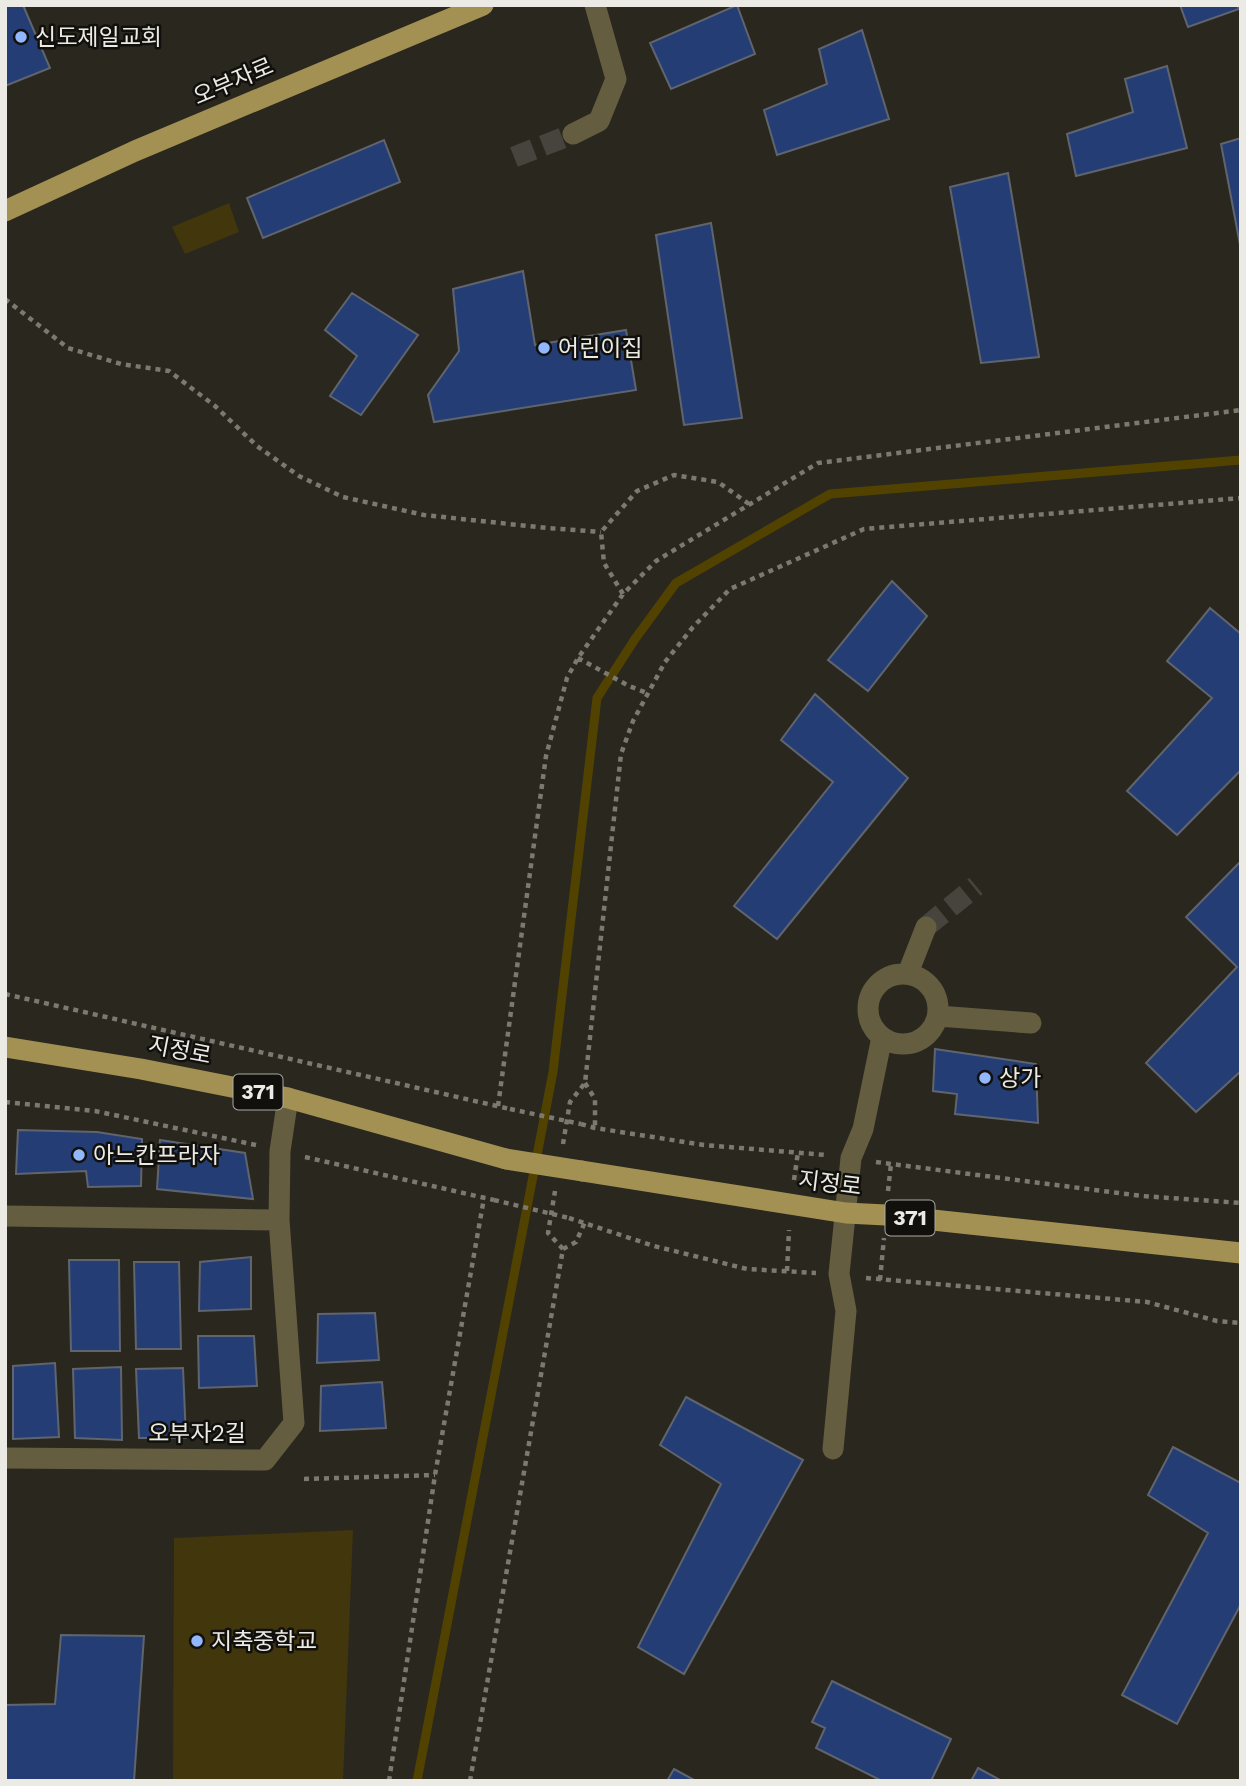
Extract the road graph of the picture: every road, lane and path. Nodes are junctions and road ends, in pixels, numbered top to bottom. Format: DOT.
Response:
graph roads {
  1 [pos="483,5"];
  2 [pos="595,5"];
  3 [pos="573,134"];
  4 [pos="5,211"];
  5 [pos="5,299"];
  6 [pos="1241,410"];
  7 [pos="1241,498"];
  8 [pos="750,505"];
  9 [pos="601,532"];
  10 [pos="623,594"];
  11 [pos="578,658"];
  12 [pos="647,693"];
  13 [pos="926,927"];
  14 [pos="908,973"];
  15 [pos="5,994"];
  16 [pos="938,1016"];
  17 [pos="1031,1023"];
  18 [pos="882,1037"];
  19 [pos="5,1047"];
  20 [pos="585,1083"];
  21 [pos="288,1098"];
  22 [pos="5,1102"];
  23 [pos="498,1106"];
  24 [pos="595,1128"];
  25 [pos="254,1144"];
  26 [pos="799,1152"];
  27 [pos="561,1154"];
  28 [pos="313,1158"];
  29 [pos="891,1164"];
  30 [pos="557,1180"];
  31 [pos="484,1198"];
  32 [pos="1241,1203"];
  33 [pos="846,1213"];
  34 [pos="5,1216"];
  35 [pos="279,1220"];
  36 [pos="585,1222"];
  37 [pos="563,1250"];
  38 [pos="1241,1253"];
  39 [pos="787,1271"];
  40 [pos="880,1280"];
  41 [pos="1241,1323"];
  42 [pos="833,1449"];
  43 [pos="5,1458"];
  44 [pos="435,1475"];
  45 [pos="304,1479"];
  46 [pos="389,1781"];
  47 [pos="470,1781"];
  1 -- 4 [label="main road, 오부자로"];
  2 -- 3 [label="street"];
  5 -- 9 [label="path"];
  6 -- 8 [label="path"];
  7 -- 12 [label="path"];
  8 -- 9 [label="path"];
  8 -- 10 [label="path"];
  9 -- 10 [label="path"];
  10 -- 11 [label="path"];
  11 -- 12 [label="path"];
  11 -- 23 [label="path"];
  12 -- 20 [label="path"];
  13 -- 14 [label="street"];
  14 -- 16 [label="street"];
  14 -- 18 [label="street"];
  15 -- 23 [label="path"];
  16 -- 17 [label="street"];
  16 -- 18 [label="street"];
  18 -- 33 [label="street"];
  19 -- 21 [label="main road, 지정로 / 371"];
  20 -- 24 [label="path"];
  20 -- 27 [label="path"];
  21 -- 33 [label="main road, 지정로 / 371, bridge"];
  21 -- 35 [label="street, 오부자2길"];
  22 -- 25 [label="path"];
  23 -- 24 [label="path, bridge"];
  24 -- 26 [label="path"];
  28 -- 31 [label="path"];
  29 -- 32 [label="path"];
  30 -- 37 [label="path"];
  31 -- 36 [label="path, bridge"];
  31 -- 44 [label="path"];
  33 -- 38 [label="main road, 지정로 / 371"];
  33 -- 42 [label="street"];
  34 -- 35 [label="street"];
  35 -- 43 [label="street, 오부자2길"];
  36 -- 37 [label="path"];
  36 -- 39 [label="path"];
  37 -- 47 [label="path"];
  40 -- 41 [label="path"];
  44 -- 45 [label="path"];
  44 -- 46 [label="path"];
}
